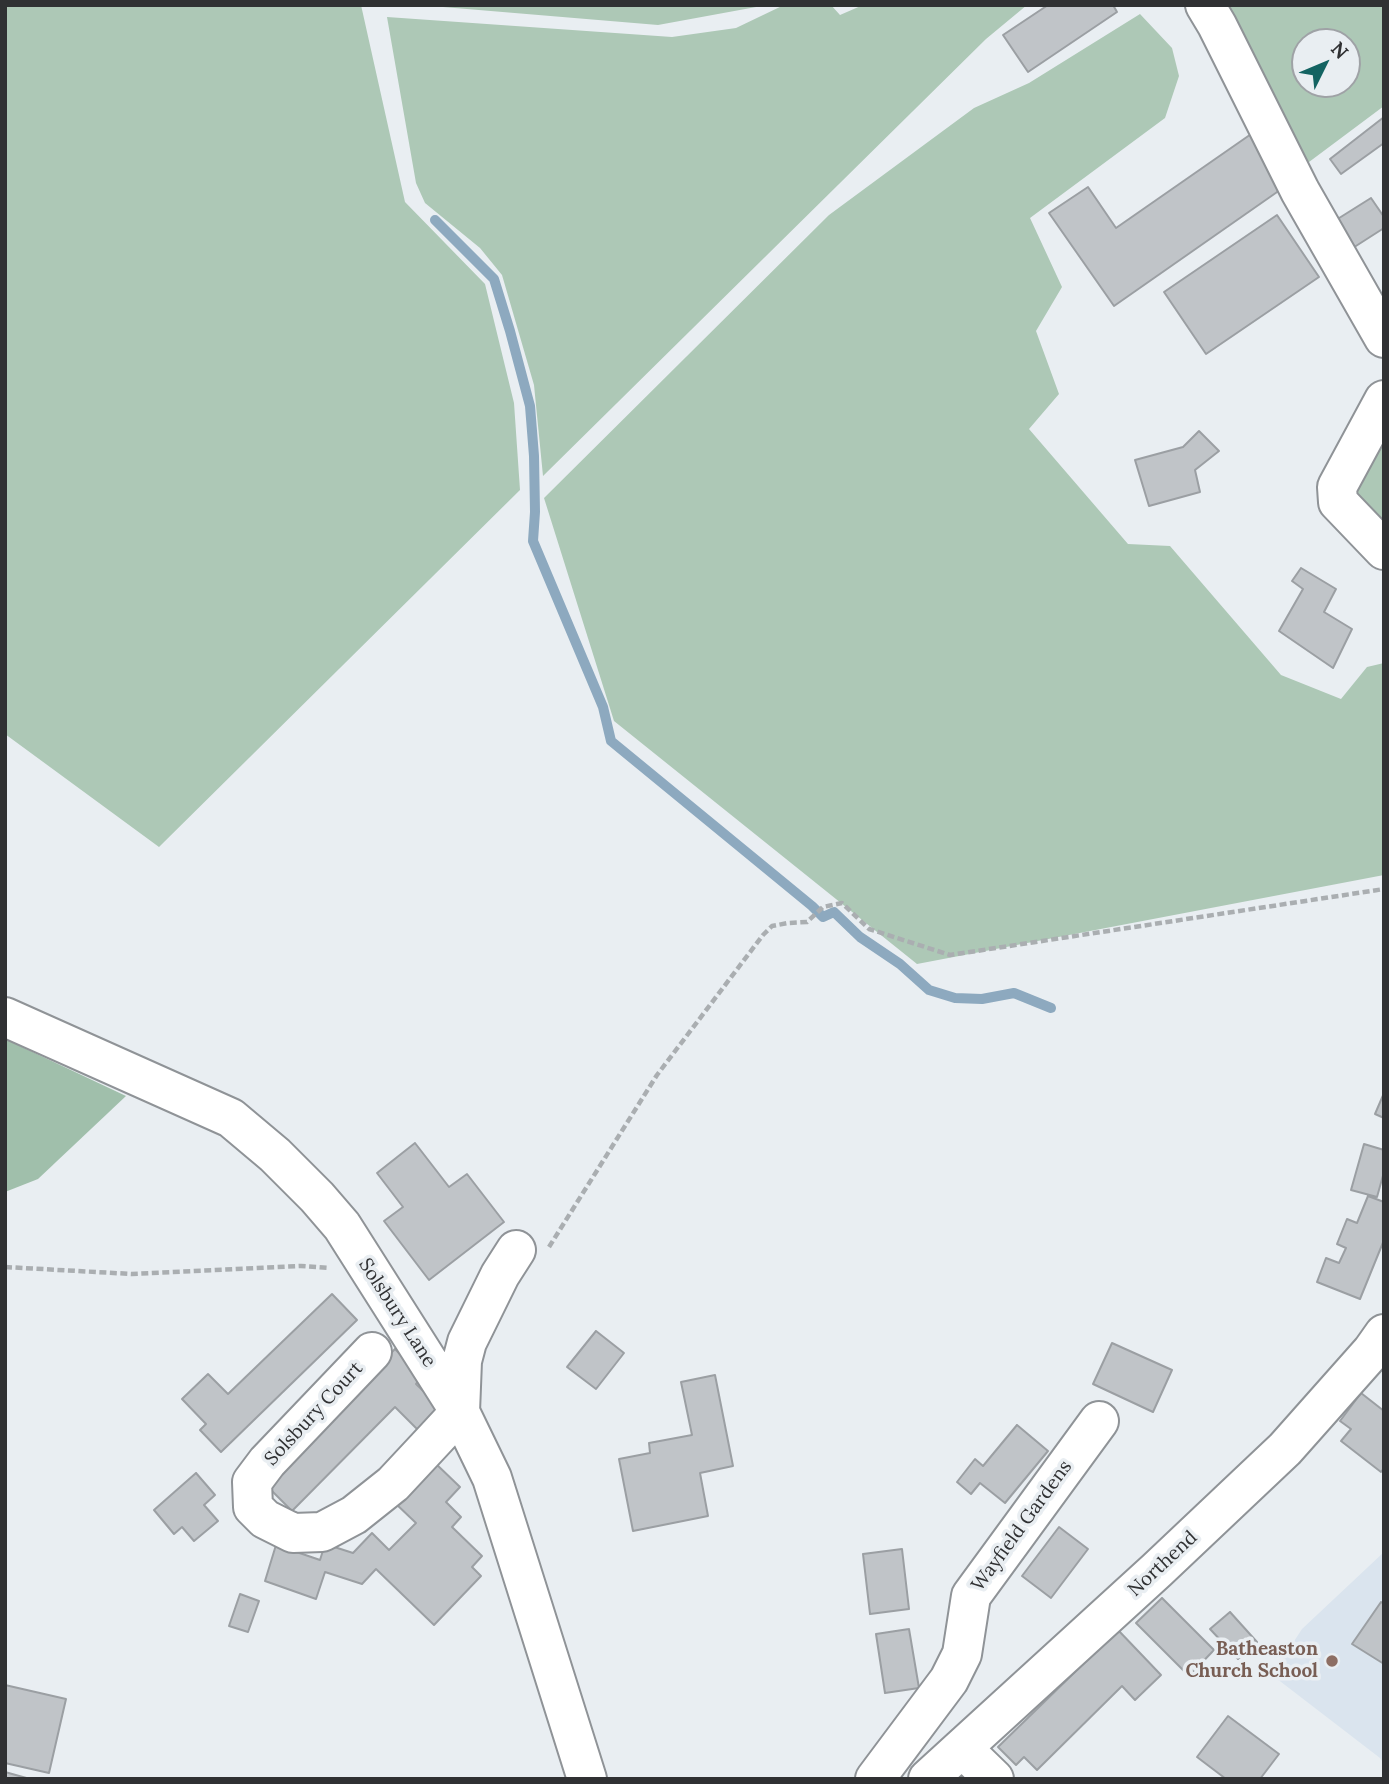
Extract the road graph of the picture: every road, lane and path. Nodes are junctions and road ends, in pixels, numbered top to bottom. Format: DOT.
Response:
graph roads {
  1 [pos="1205,5"];
  2 [pos="1384,338"];
  3 [pos="1384,400"];
  4 [pos="1384,550"];
  5 [pos="1384,889"];
  6 [pos="5,1017"];
  7 [pos="529,1254"];
  8 [pos="5,1267"];
  9 [pos="341,1269"];
  10 [pos="1384,1334"];
  11 [pos="372,1352"];
  12 [pos="460,1412"];
  13 [pos="1099,1421"];
  14 [pos="962,1748"];
  15 [pos="587,1779"];
  16 [pos="875,1779"];
  17 [pos="928,1779"];
  18 [pos="994,1779"];
  1 -- 2 [label="street"];
  3 -- 4 [label="street"];
  5 -- 7 [label="path"];
  6 -- 12 [label="street, Solsbury Lane"];
  7 -- 12 [label="street"];
  8 -- 9 [label="path"];
  10 -- 14 [label="street, Northend"];
  11 -- 12 [label="street, Solsbury Court"];
  12 -- 15 [label="street, Solsbury Lane"];
  13 -- 16 [label="street, Wayfield Gardens"];
  14 -- 17 [label="street, Northend"];
  14 -- 18 [label="street"];
}
